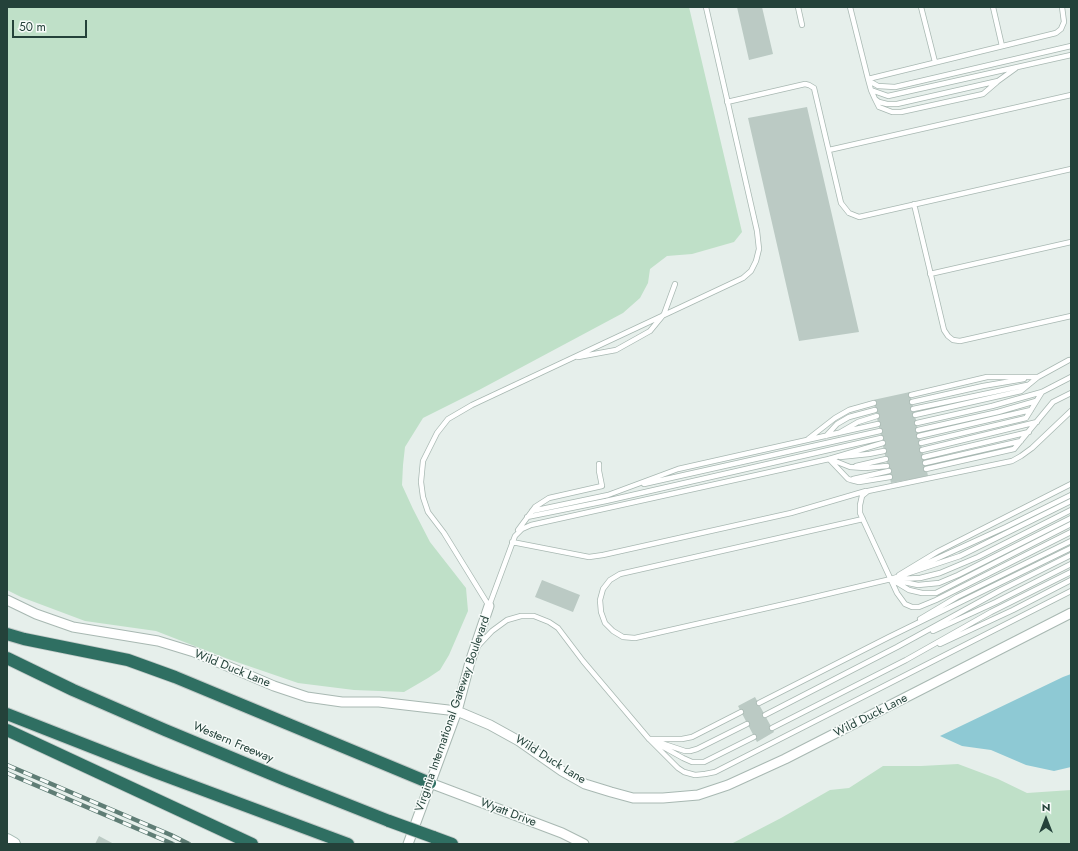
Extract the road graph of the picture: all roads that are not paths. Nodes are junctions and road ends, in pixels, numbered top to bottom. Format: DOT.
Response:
graph roads {
  1 [pos="706,7"];
  2 [pos="798,7"];
  3 [pos="850,7"];
  4 [pos="922,7"];
  5 [pos="993,7"];
  6 [pos="1062,7"];
  7 [pos="802,25"];
  8 [pos="1002,46"];
  9 [pos="1071,46"];
  10 [pos="1071,55"];
  11 [pos="935,62"];
  12 [pos="1017,67"];
  13 [pos="868,79"];
  14 [pos="998,81"];
  15 [pos="871,90"];
  16 [pos="1071,95"];
  17 [pos="875,99"];
  18 [pos="727,102"];
  19 [pos="829,150"];
  20 [pos="1071,168"];
  21 [pos="914,204"];
  22 [pos="1071,242"];
  23 [pos="930,274"];
  24 [pos="675,284"];
  25 [pos="664,314"];
  26 [pos="1071,316"];
  27 [pos="569,359"];
  28 [pos="1069,360"];
  29 [pos="1038,377"];
  30 [pos="1071,377"];
  31 [pos="1029,384"];
  32 [pos="1042,392"];
  33 [pos="1071,393"];
  34 [pos="910,395"];
  35 [pos="1036,401"];
  36 [pos="912,402"];
  37 [pos="874,403"];
  38 [pos="913,408"];
  39 [pos="875,410"];
  40 [pos="1031,410"];
  41 [pos="1071,411"];
  42 [pos="877,416"];
  43 [pos="915,416"];
  44 [pos="1037,422"];
  45 [pos="916,423"];
  46 [pos="878,424"];
  47 [pos="918,430"];
  48 [pos="880,431"];
  49 [pos="1029,432"];
  50 [pos="838,434"];
  51 [pos="826,436"];
  52 [pos="919,436"];
  53 [pos="881,438"];
  54 [pos="807,440"];
  55 [pos="1021,441"];
  56 [pos="883,443"];
  57 [pos="921,443"];
  58 [pos="922,450"];
  59 [pos="884,451"];
  60 [pos="924,457"];
  61 [pos="829,458"];
  62 [pos="886,459"];
  63 [pos="925,463"];
  64 [pos="599,464"];
  65 [pos="887,466"];
  66 [pos="850,467"];
  67 [pos="926,469"];
  68 [pos="889,474"];
  69 [pos="1071,484"];
  70 [pos="626,488"];
  71 [pos="868,490"];
  72 [pos="1071,495"];
  73 [pos="1071,501"];
  74 [pos="1071,510"];
  75 [pos="532,511"];
  76 [pos="527,517"];
  77 [pos="1071,518"];
  78 [pos="863,519"];
  79 [pos="1071,524"];
  80 [pos="1071,532"];
  81 [pos="515,536"];
  82 [pos="1071,541"];
  83 [pos="512,542"];
  84 [pos="1071,548"];
  85 [pos="1071,556"];
  86 [pos="1071,564"];
  87 [pos="1071,572"];
  88 [pos="891,579"];
  89 [pos="1071,580"];
  90 [pos="1071,592"];
  91 [pos="7,600"];
  92 [pos="489,606"];
  93 [pos="1071,613"];
  94 [pos="7,634"];
  95 [pos="890,637"];
  96 [pos="897,647"];
  97 [pos="474,650"];
  98 [pos="7,658"];
  99 [pos="906,660"];
  100 [pos="759,703"];
  101 [pos="457,711"];
  102 [pos="741,712"];
  103 [pos="7,714"];
  104 [pos="765,715"];
  105 [pos="747,724"];
  106 [pos="772,728"];
  107 [pos="7,730"];
  108 [pos="754,737"];
  109 [pos="649,739"];
  110 [pos="430,783"];
  111 [pos="7,840"];
  112 [pos="14,844"];
  113 [pos="252,844"];
  114 [pos="348,844"];
  115 [pos="408,844"];
  116 [pos="452,844"];
  117 [pos="584,844"];
  1 -- 18 [label="lane"];
  2 -- 7 [label="lane"];
  3 -- 13 [label="lane"];
  4 -- 11 [label="lane"];
  5 -- 8 [label="lane"];
  6 -- 8 [label="lane"];
  8 -- 11 [label="lane"];
  9 -- 13 [label="lane"];
  10 -- 12 [label="lane"];
  11 -- 13 [label="lane"];
  12 -- 14 [label="lane"];
  12 -- 15 [label="lane"];
  13 -- 15 [label="lane"];
  14 -- 17 [label="lane"];
  14 -- 17 [label="lane"];
  15 -- 17 [label="lane"];
  16 -- 19 [label="lane"];
  18 -- 19 [label="lane"];
  18 -- 25 [label="lane"];
  19 -- 21 [label="lane"];
  20 -- 21 [label="lane"];
  21 -- 23 [label="lane"];
  22 -- 23 [label="lane"];
  23 -- 26 [label="lane"];
  24 -- 25 [label="lane"];
  25 -- 27 [label="lane"];
  25 -- 27 [label="lane"];
  27 -- 92 [label="lane"];
  28 -- 29 [label="lane"];
  29 -- 31 [label="lane"];
  29 -- 34 [label="lane"];
  29 -- 36 [label="lane"];
  30 -- 32 [label="lane"];
  31 -- 38 [label="lane"];
  31 -- 43 [label="lane"];
  32 -- 35 [label="lane"];
  32 -- 45 [label="lane"];
  33 -- 44 [label="lane"];
  35 -- 40 [label="lane"];
  35 -- 47 [label="lane"];
  37 -- 54 [label="lane"];
  39 -- 51 [label="lane"];
  40 -- 52 [label="lane"];
  40 -- 57 [label="lane"];
  41 -- 71 [label="lane"];
  42 -- 50 [label="lane"];
  44 -- 49 [label="lane"];
  44 -- 58 [label="lane"];
  46 -- 50 [label="lane"];
  48 -- 70 [label="lane"];
  49 -- 55 [label="lane"];
  49 -- 60 [label="lane"];
  50 -- 51 [label="lane"];
  51 -- 54 [label="lane"];
  53 -- 76 [label="lane"];
  54 -- 70 [label="lane"];
  55 -- 63 [label="lane"];
  55 -- 67 [label="lane"];
  56 -- 61 [label="lane"];
  59 -- 61 [label="lane"];
  61 -- 66 [label="lane"];
  61 -- 68 [label="lane"];
  61 -- 81 [label="lane"];
  62 -- 66 [label="lane"];
  64 -- 75 [label="lane"];
  65 -- 66 [label="lane"];
  69 -- 88 [label="lane"];
  70 -- 75 [label="lane"];
  71 -- 78 [label="lane"];
  71 -- 83 [label="lane"];
  72 -- 88 [label="lane"];
  73 -- 88 [label="lane"];
  74 -- 88 [label="lane"];
  75 -- 76 [label="lane"];
  76 -- 81 [label="lane"];
  77 -- 88 [label="lane"];
  78 -- 88 [label="lane"];
  78 -- 88 [label="lane"];
  79 -- 88 [label="lane"];
  80 -- 88 [label="lane"];
  81 -- 83 [label="lane"];
  82 -- 95 [label="lane"];
  83 -- 92 [label="lane"];
  84 -- 95 [label="lane"];
  85 -- 96 [label="lane"];
  86 -- 96 [label="lane"];
  87 -- 99 [label="lane"];
  89 -- 99 [label="lane"];
  90 -- 109 [label="lane"];
  91 -- 101 [label="street, Wild Duck Lane"];
  92 -- 97 [label="street, Virginia International Gateway Boulevard"];
  93 -- 101 [label="street, Wild Duck Lane"];
  94 -- 110 [label="highway"];
  95 -- 100 [label="lane"];
  96 -- 104 [label="lane"];
  97 -- 101 [label="street, Virginia International Gateway Boulevard"];
  97 -- 109 [label="lane"];
  98 -- 116 [label="highway, Western Freeway, bridge"];
  99 -- 106 [label="lane"];
  101 -- 110 [label="street, Virginia International Gateway Boulevard"];
  102 -- 109 [label="lane"];
  103 -- 114 [label="highway"];
  105 -- 109 [label="lane"];
  107 -- 113 [label="highway"];
  108 -- 109 [label="lane"];
  110 -- 115 [label="street, Virginia International Gateway Boulevard"];
  110 -- 117 [label="street, Wyatt Drive"];
  111 -- 112 [label="street"];
}
